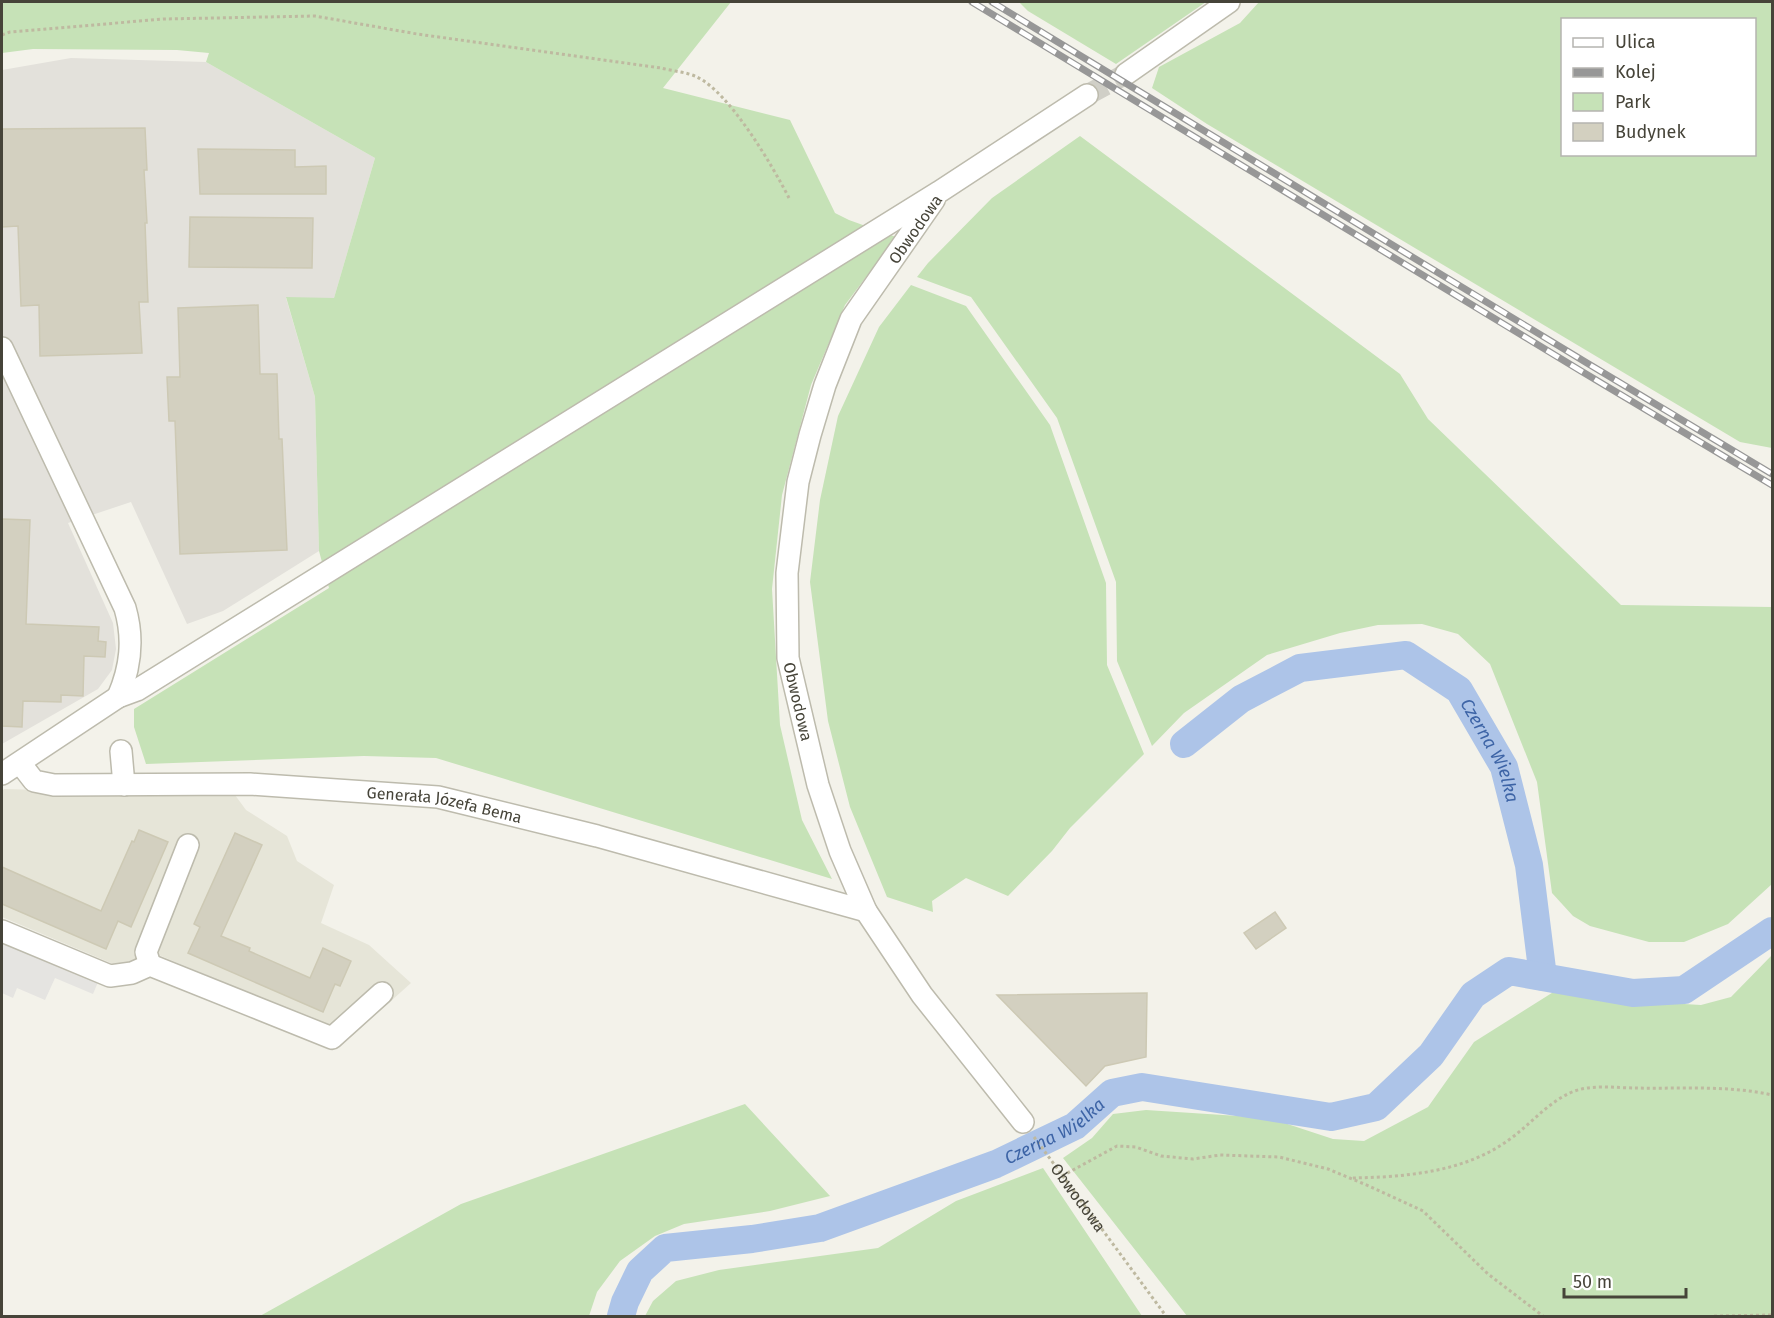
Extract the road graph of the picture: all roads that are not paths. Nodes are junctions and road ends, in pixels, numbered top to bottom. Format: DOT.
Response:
graph roads {
  1 [pos="1229,2"];
  2 [pos="1126,74"];
  3 [pos="1087,96"];
  4 [pos="939,192"];
  5 [pos="2,348"];
  6 [pos="118,696"];
  7 [pos="121,751"];
  8 [pos="20,763"];
  9 [pos="2,774"];
  10 [pos="124,785"];
  11 [pos="188,845"];
  12 [pos="866,911"];
  13 [pos="2,931"];
  14 [pos="150,965"];
  15 [pos="382,993"];
  16 [pos="1023,1122"];
  1 -- 2 [label="street"];
  3 -- 4 [label="street, Obwodowa"];
  4 -- 6 [label="street"];
  4 -- 12 [label="street, Obwodowa"];
  5 -- 6 [label="street"];
  6 -- 8 [label="street"];
  7 -- 10 [label="street"];
  8 -- 9 [label="street"];
  8 -- 10 [label="street, Generała Józefa Bema"];
  10 -- 12 [label="street, Generała Józefa Bema"];
  11 -- 14 [label="street"];
  12 -- 16 [label="street, Obwodowa"];
  13 -- 14 [label="street"];
  14 -- 15 [label="street"];
}
